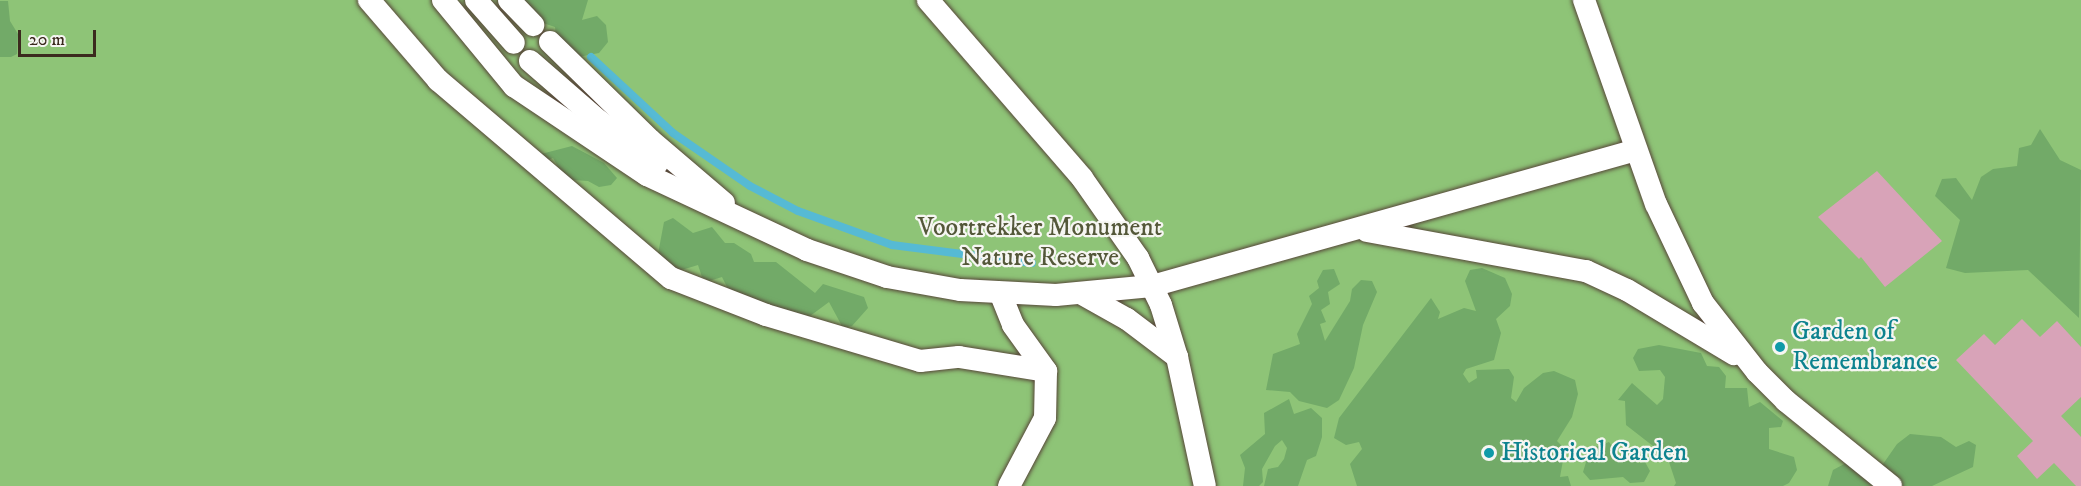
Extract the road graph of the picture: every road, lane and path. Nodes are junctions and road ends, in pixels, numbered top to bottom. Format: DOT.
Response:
graph roads {
  1 [pos="369,0"];
  2 [pos="443,0"];
  3 [pos="476,0"];
  4 [pos="509,0"];
  5 [pos="928,0"];
  6 [pos="1584,0"];
  7 [pos="533,25"];
  8 [pos="550,42"];
  9 [pos="514,44"];
  10 [pos="530,61"];
  11 [pos="1636,150"];
  12 [pos="750,225"];
  13 [pos="1338,235"];
  14 [pos="1152,286"];
  15 [pos="1082,294"];
  16 [pos="1001,295"];
  17 [pos="1177,357"];
  18 [pos="1046,371"];
  19 [pos="1757,372"];
  20 [pos="1009,486"];
  21 [pos="1205,486"];
  22 [pos="1891,486"];
  1 -- 18 [label="street"];
  2 -- 12 [label="street"];
  3 -- 9 [label="street"];
  4 -- 7 [label="street"];
  5 -- 14 [label="street"];
  6 -- 11 [label="street"];
  8 -- 12 [label="street"];
  10 -- 12 [label="street"];
  11 -- 13 [label="street"];
  11 -- 19 [label="street"];
  12 -- 16 [label="street"];
  13 -- 14 [label="street"];
  13 -- 19 [label="street"];
  14 -- 15 [label="street"];
  14 -- 17 [label="street"];
  15 -- 16 [label="street"];
  15 -- 17 [label="street"];
  16 -- 18 [label="street"];
  17 -- 21 [label="street"];
  18 -- 20 [label="street"];
  19 -- 22 [label="street"];
}
